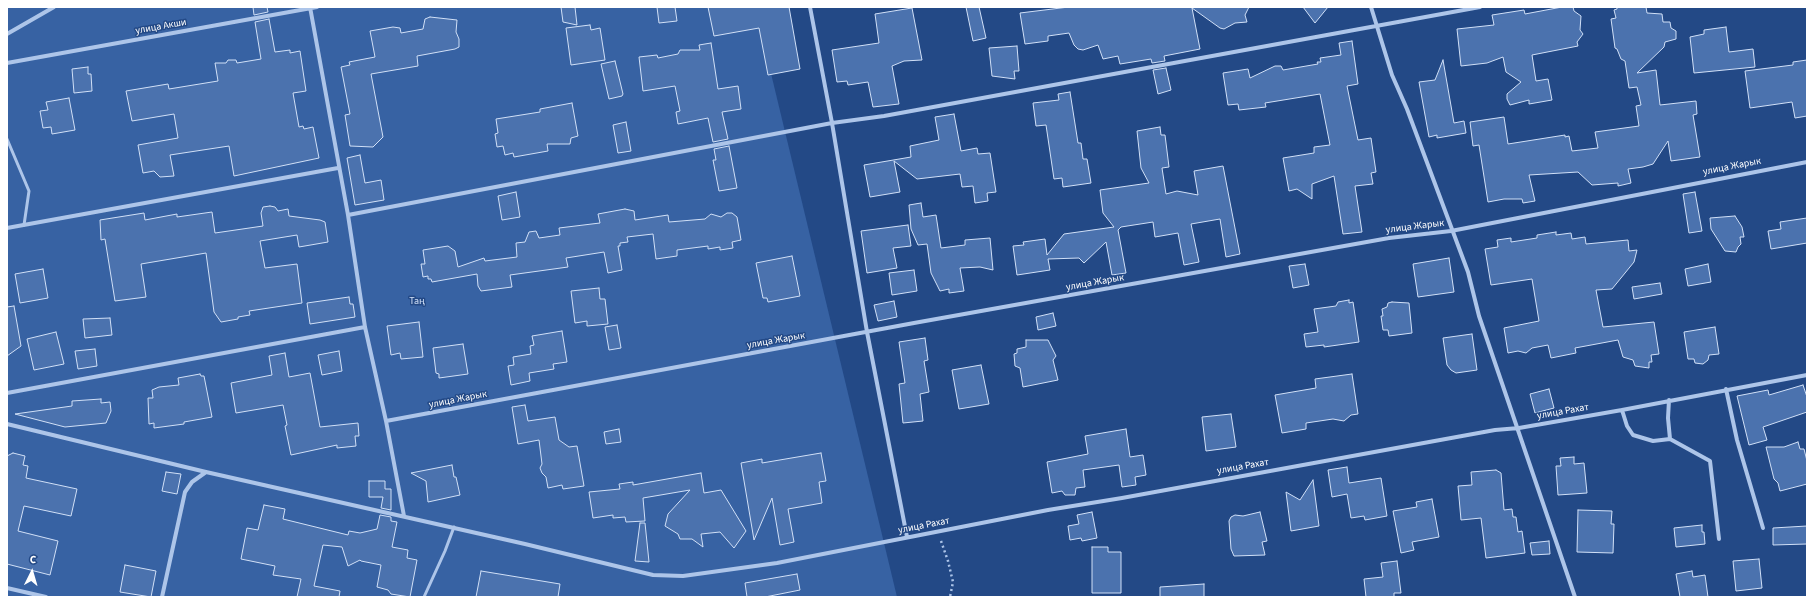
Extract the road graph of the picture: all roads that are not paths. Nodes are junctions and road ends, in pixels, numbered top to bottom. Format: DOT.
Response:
graph roads {
  1 [pos="54,7"];
  2 [pos="318,7"];
  3 [pos="810,7"];
  4 [pos="1371,7"];
  5 [pos="1480,7"];
  6 [pos="310,8"];
  7 [pos="1377,24"];
  8 [pos="7,34"];
  9 [pos="7,63"];
  10 [pos="832,124"];
  11 [pos="7,139"];
  12 [pos="1807,162"];
  13 [pos="338,168"];
  14 [pos="348,215"];
  15 [pos="24,225"];
  16 [pos="7,228"];
  17 [pos="1451,231"];
  18 [pos="365,327"];
  19 [pos="867,332"];
  20 [pos="1807,375"];
  21 [pos="1726,389"];
  22 [pos="7,393"];
  23 [pos="1669,400"];
  24 [pos="1622,410"];
  25 [pos="386,421"];
  26 [pos="7,424"];
  27 [pos="1519,428"];
  28 [pos="1670,439"];
  29 [pos="206,472"];
  30 [pos="404,516"];
  31 [pos="454,527"];
  32 [pos="1763,528"];
  33 [pos="907,537"];
  34 [pos="1719,539"];
  35 [pos="7,588"];
  36 [pos="46,597"];
  37 [pos="162,597"];
  38 [pos="424,597"];
  39 [pos="1576,597"];
  1 -- 8 [label="street"];
  2 -- 6 [label="street, улица Акши"];
  3 -- 10 [label="street"];
  4 -- 7 [label="street"];
  5 -- 7 [label="street"];
  6 -- 9 [label="street, улица Акши"];
  6 -- 13 [label="street"];
  7 -- 10 [label="street"];
  7 -- 17 [label="street"];
  10 -- 14 [label="street"];
  10 -- 19 [label="street"];
  11 -- 15 [label="lane"];
  12 -- 17 [label="street, улица Жарык"];
  13 -- 14 [label="street"];
  13 -- 15 [label="street"];
  14 -- 18 [label="street"];
  15 -- 16 [label="street"];
  17 -- 19 [label="street, улица Жарык"];
  17 -- 27 [label="street"];
  18 -- 22 [label="street"];
  18 -- 25 [label="street"];
  19 -- 25 [label="street, улица Жарык"];
  19 -- 33 [label="street"];
  20 -- 21 [label="street, улица Рахат"];
  21 -- 23 [label="street, улица Рахат"];
  21 -- 32 [label="street"];
  23 -- 24 [label="street, улица Рахат"];
  23 -- 28 [label="street"];
  24 -- 27 [label="street, улица Рахат"];
  24 -- 28 [label="street"];
  25 -- 30 [label="street"];
  26 -- 29 [label="street, улица Рахат"];
  27 -- 33 [label="street, улица Рахат"];
  27 -- 39 [label="street"];
  28 -- 34 [label="street"];
  29 -- 30 [label="street, улица Рахат"];
  29 -- 37 [label="street"];
  30 -- 31 [label="street, улица Рахат"];
  31 -- 33 [label="street, улица Рахат"];
  31 -- 38 [label="lane"];
  35 -- 36 [label="street"];
}
